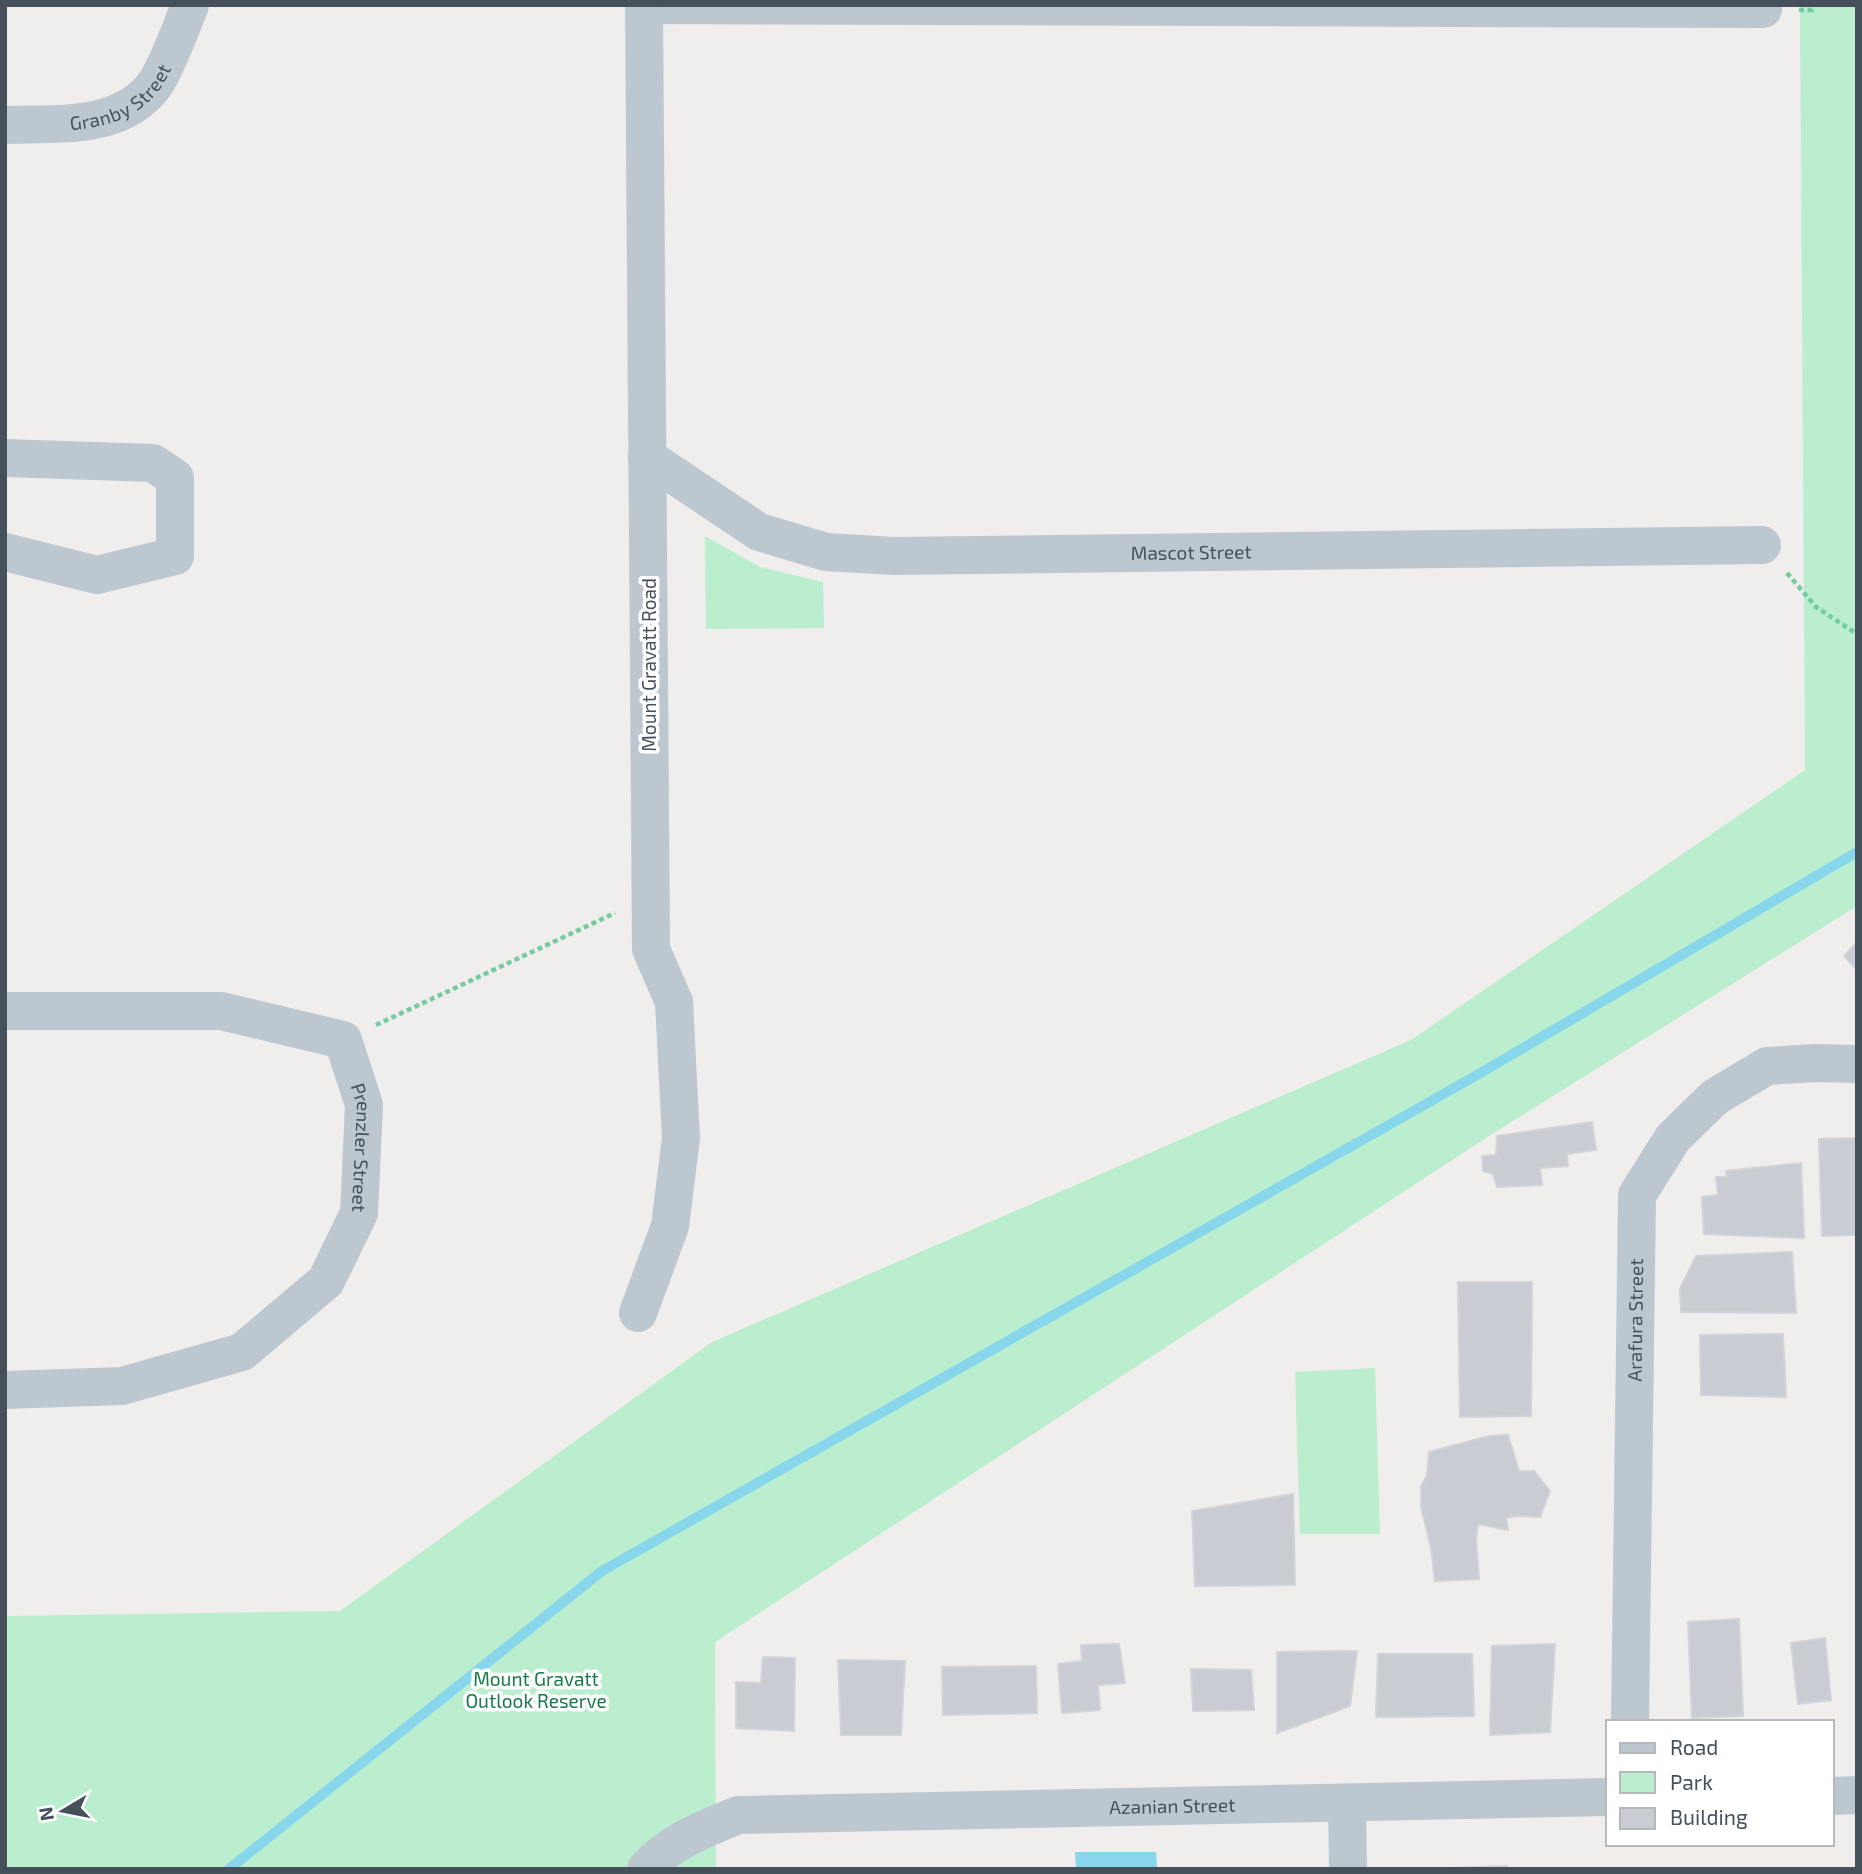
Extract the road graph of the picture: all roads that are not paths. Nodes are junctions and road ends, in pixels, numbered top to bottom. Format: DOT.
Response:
graph roads {
  1 [pos="190,5"];
  2 [pos="644,5"];
  3 [pos="1763,9"];
  4 [pos="5,125"];
  5 [pos="647,457"];
  6 [pos="5,458"];
  7 [pos="1762,545"];
  8 [pos="5,552"];
  9 [pos="5,1011"];
  10 [pos="1857,1064"];
  11 [pos="638,1313"];
  12 [pos="5,1390"];
  13 [pos="1630,1720"];
  14 [pos="1857,1795"];
  15 [pos="1834,1796"];
  16 [pos="1606,1797"];
  17 [pos="1346,1804"];
  18 [pos="646,1869"];
  19 [pos="1348,1869"];
  1 -- 4 [label="street, Granby Street"];
  2 -- 3 [label="street"];
  2 -- 5 [label="street, Mount Gravatt Road"];
  5 -- 7 [label="street, Mascot Street"];
  5 -- 11 [label="street, Mount Gravatt Road"];
  6 -- 8 [label="street"];
  9 -- 12 [label="street, Prenzler Street"];
  10 -- 13 [label="street, Arafura Street"];
  14 -- 15 [label="street"];
  16 -- 17 [label="street, Azanian Street"];
  17 -- 18 [label="street, Azanian Street"];
  17 -- 19 [label="street"];
}
